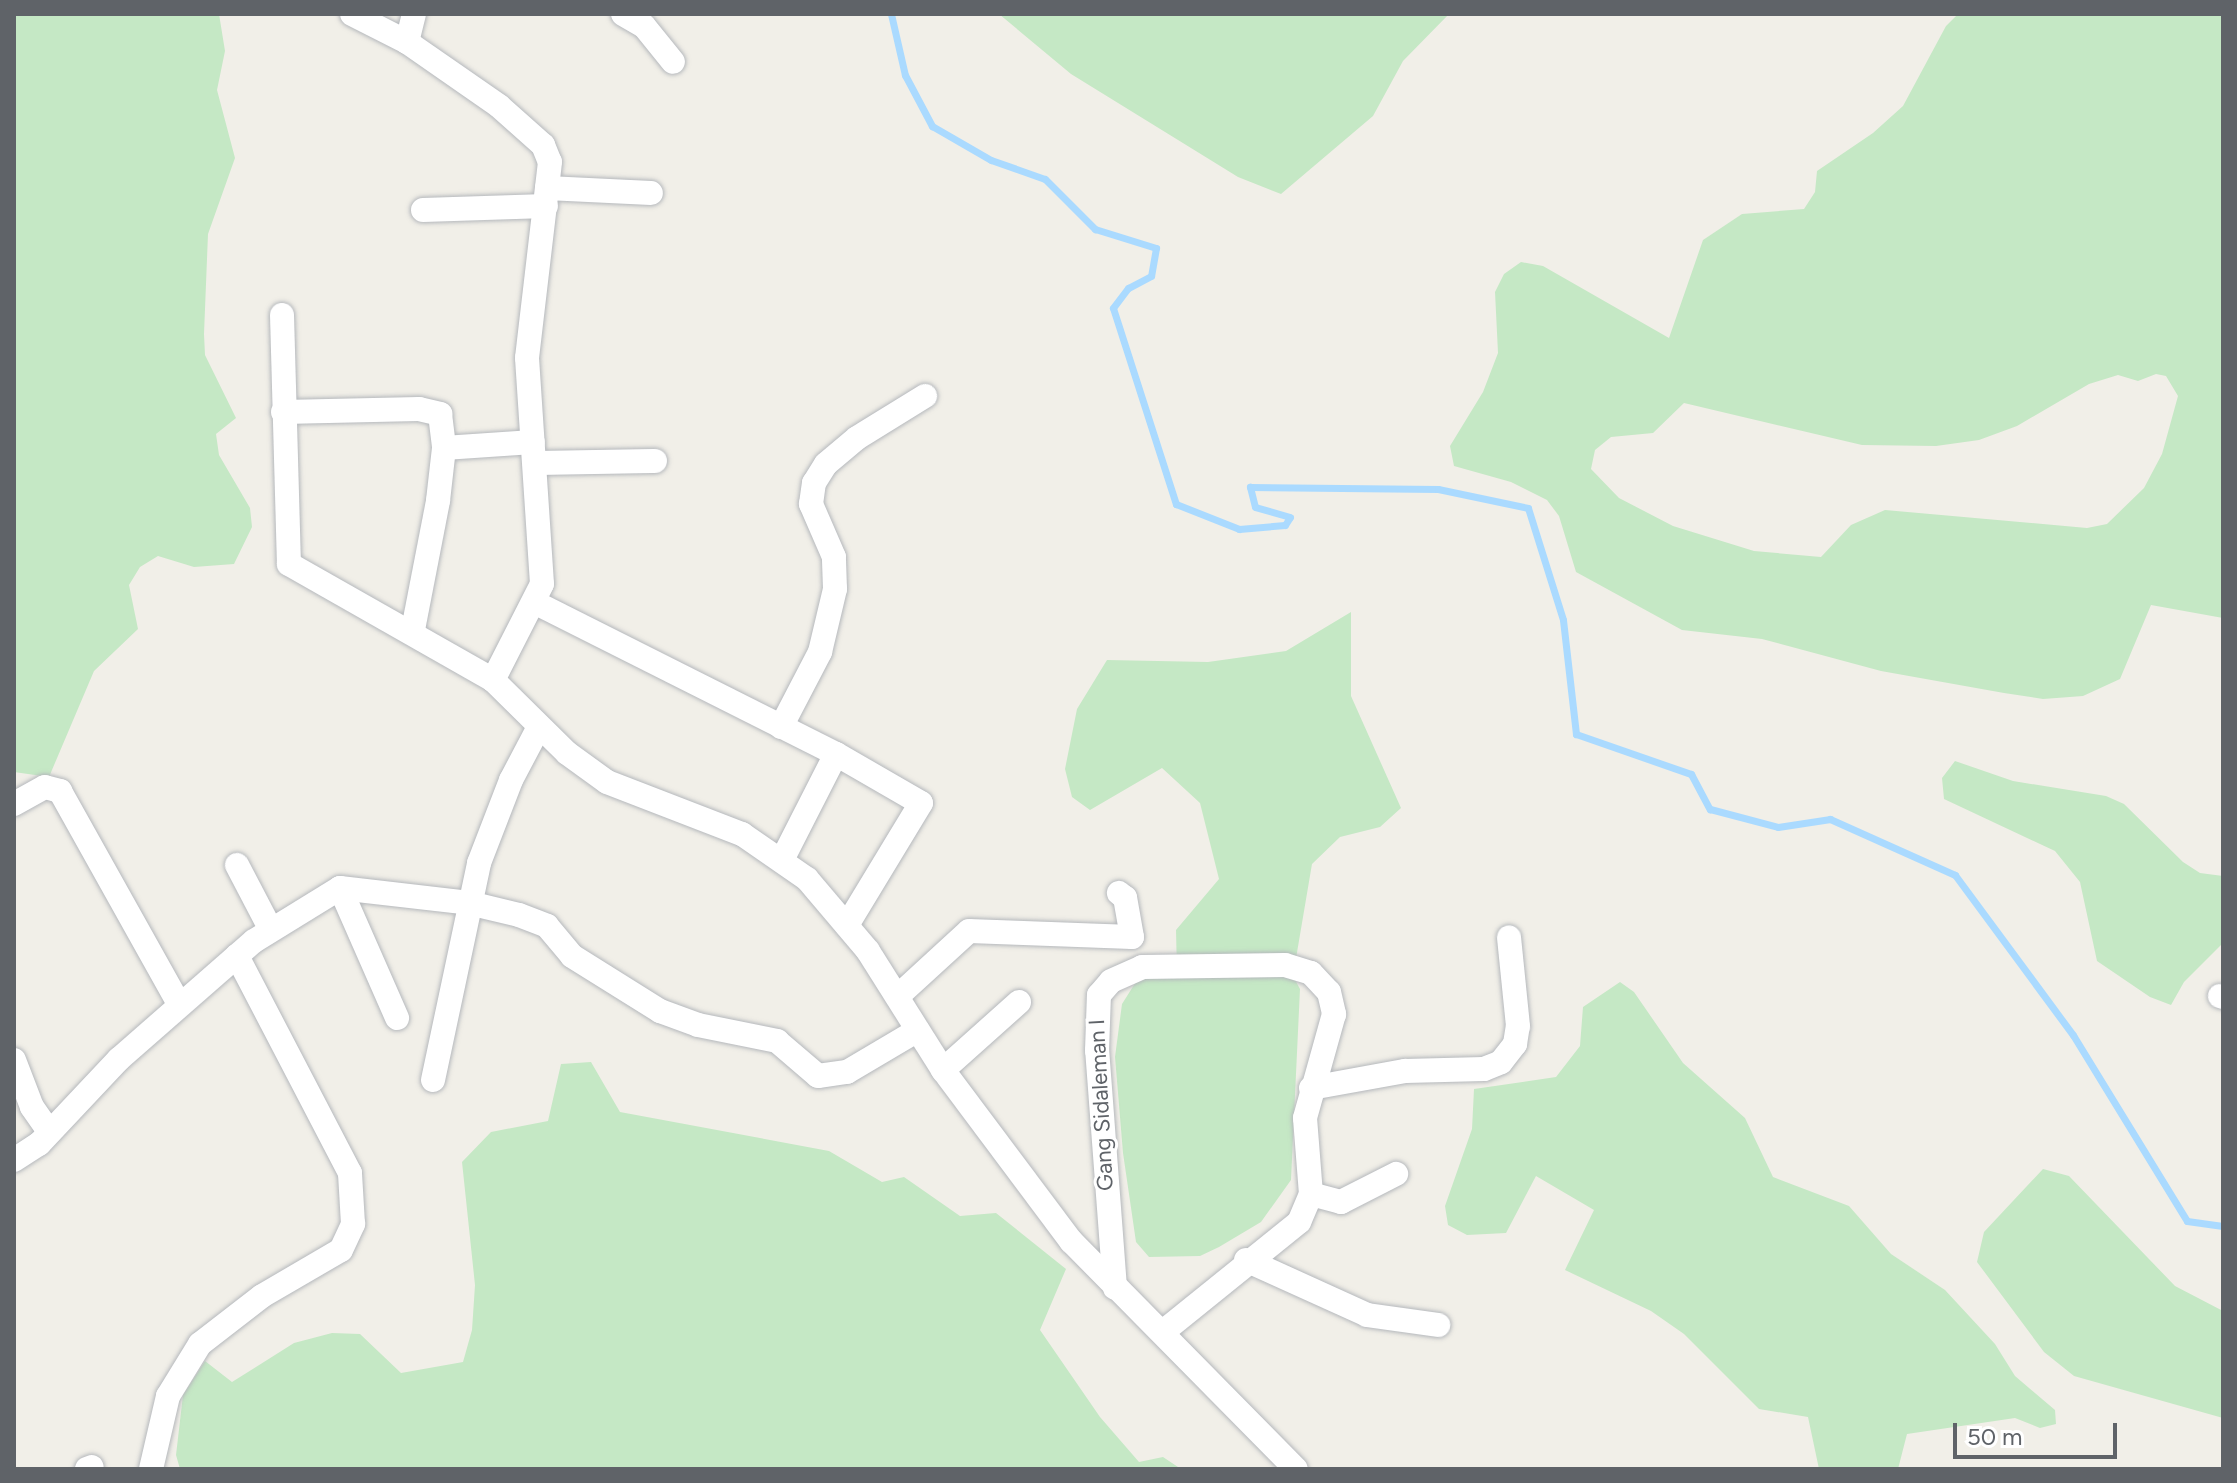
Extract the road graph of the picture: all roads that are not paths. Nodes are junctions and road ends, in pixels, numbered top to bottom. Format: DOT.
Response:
graph roads {
  1 [pos="352,14"];
  2 [pos="414,14"];
  3 [pos="623,14"];
  4 [pos="407,42"];
  5 [pos="673,62"];
  6 [pos="651,193"];
  7 [pos="547,197"];
  8 [pos="423,210"];
  9 [pos="282,315"];
  10 [pos="925,396"];
  11 [pos="283,412"];
  12 [pos="444,448"];
  13 [pos="534,452"];
  14 [pos="655,461"];
  15 [pos="536,603"];
  16 [pos="413,630"];
  17 [pos="493,680"];
  18 [pos="539,727"];
  19 [pos="781,727"];
  20 [pos="836,754"];
  21 [pos="14,804"];
  22 [pos="783,858"];
  23 [pos="237,865"];
  24 [pos="340,888"];
  25 [pos="1119,893"];
  26 [pos="469,903"];
  27 [pos="847,925"];
  28 [pos="271,930"];
  29 [pos="1132,937"];
  30 [pos="1509,937"];
  31 [pos="237,956"];
  32 [pos="1133,971"];
  33 [pos="898,996"];
  34 [pos="1019,1002"];
  35 [pos="179,1004"];
  36 [pos="397,1018"];
  37 [pos="918,1030"];
  38 [pos="14,1060"];
  39 [pos="943,1070"];
  40 [pos="433,1080"];
  41 [pos="1311,1088"];
  42 [pos="49,1131"];
  43 [pos="14,1160"];
  44 [pos="1396,1174"];
  45 [pos="1311,1194"];
  46 [pos="1246,1260"];
  47 [pos="1115,1288"];
  48 [pos="1438,1325"];
  49 [pos="1164,1331"];
  50 [pos="151,1469"];
  51 [pos="1296,1469"];
  1 -- 4 [label="street"];
  2 -- 4 [label="street"];
  3 -- 5 [label="street"];
  4 -- 7 [label="street"];
  6 -- 7 [label="street"];
  7 -- 8 [label="street"];
  7 -- 13 [label="street"];
  9 -- 11 [label="street"];
  10 -- 19 [label="street"];
  11 -- 12 [label="street"];
  11 -- 16 [label="street"];
  12 -- 13 [label="street"];
  12 -- 16 [label="street"];
  13 -- 14 [label="street"];
  13 -- 15 [label="street"];
  15 -- 17 [label="street"];
  15 -- 19 [label="street"];
  16 -- 17 [label="street"];
  17 -- 18 [label="street"];
  18 -- 22 [label="street"];
  18 -- 26 [label="street"];
  19 -- 20 [label="street"];
  20 -- 22 [label="street"];
  20 -- 27 [label="street"];
  21 -- 35 [label="street"];
  22 -- 27 [label="street"];
  23 -- 28 [label="street"];
  24 -- 26 [label="street"];
  24 -- 28 [label="street"];
  24 -- 36 [label="street"];
  25 -- 29 [label="street"];
  26 -- 37 [label="street"];
  26 -- 40 [label="street"];
  27 -- 33 [label="street"];
  28 -- 31 [label="street"];
  29 -- 32 [label="street"];
  29 -- 33 [label="street"];
  30 -- 41 [label="street"];
  31 -- 35 [label="street"];
  31 -- 50 [label="street"];
  32 -- 41 [label="street, Gang Sidaleman I"];
  32 -- 47 [label="street, Gang Sidaleman I"];
  33 -- 37 [label="street"];
  34 -- 39 [label="street"];
  35 -- 42 [label="street"];
  37 -- 39 [label="street"];
  38 -- 42 [label="street"];
  39 -- 47 [label="street"];
  41 -- 45 [label="street, Gang Sidaleman I"];
  42 -- 43 [label="street"];
  44 -- 45 [label="street"];
  45 -- 46 [label="street"];
  46 -- 48 [label="street"];
  46 -- 49 [label="street"];
  47 -- 49 [label="street"];
  49 -- 51 [label="street"];
}
